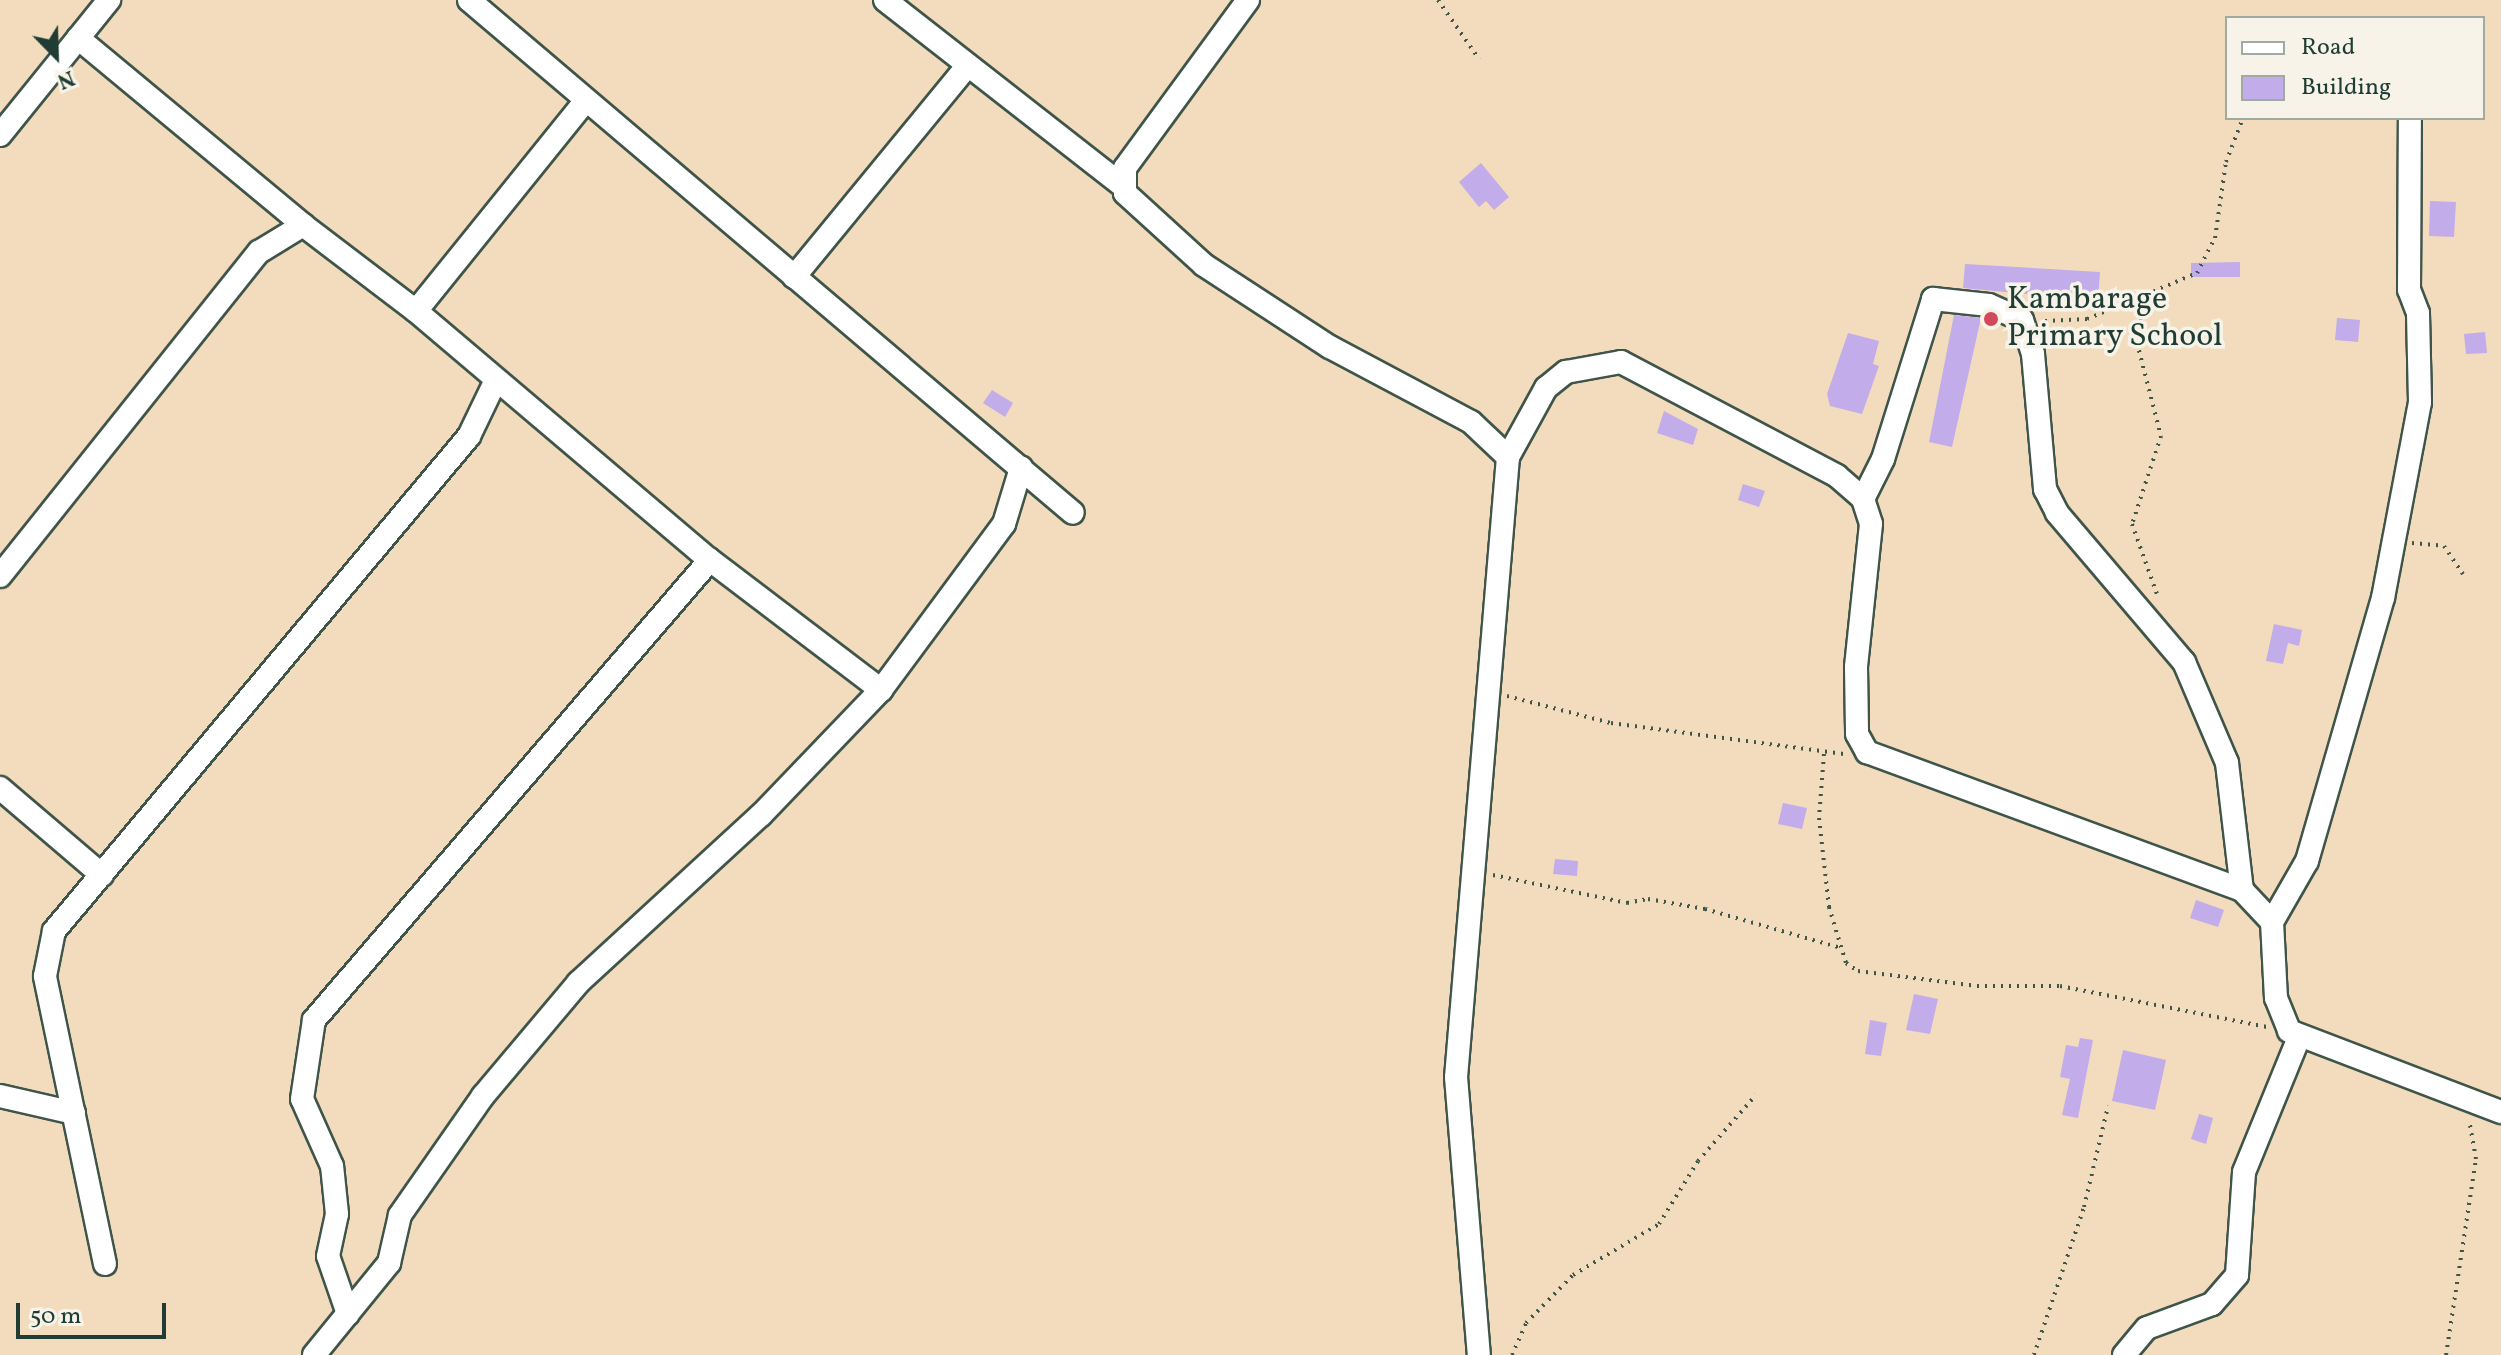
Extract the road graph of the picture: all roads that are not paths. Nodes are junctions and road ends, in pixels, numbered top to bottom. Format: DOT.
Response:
graph roads {
  1 [pos="109,0"];
  2 [pos="469,0"];
  3 [pos="885,0"];
  4 [pos="1248,0"];
  5 [pos="78,38"];
  6 [pos="968,65"];
  7 [pos="584,103"];
  8 [pos="2410,120"];
  9 [pos="0,135"];
  10 [pos="1122,185"];
  11 [pos="303,225"];
  12 [pos="794,277"];
  13 [pos="416,311"];
  14 [pos="495,382"];
  15 [pos="1508,457"];
  16 [pos="1021,468"];
  17 [pos="1863,499"];
  18 [pos="1073,513"];
  19 [pos="710,560"];
  20 [pos="0,576"];
  21 [pos="881,690"];
  22 [pos="0,788"];
  23 [pos="102,875"];
  24 [pos="2242,890"];
  25 [pos="2272,922"];
  26 [pos="2294,1034"];
  27 [pos="0,1096"];
  28 [pos="2501,1112"];
  29 [pos="74,1113"];
  30 [pos="105,1264"];
  31 [pos="348,1314"];
  32 [pos="314,1355"];
  33 [pos="1479,1355"];
  34 [pos="2124,1355"];
  1 -- 5 [label="street"];
  2 -- 7 [label="street"];
  3 -- 6 [label="street"];
  4 -- 10 [label="street"];
  5 -- 9 [label="street"];
  5 -- 11 [label="street"];
  6 -- 10 [label="street"];
  6 -- 12 [label="street"];
  7 -- 12 [label="street"];
  7 -- 13 [label="street"];
  8 -- 25 [label="street"];
  10 -- 15 [label="street"];
  11 -- 13 [label="street"];
  11 -- 20 [label="street"];
  12 -- 16 [label="street"];
  13 -- 14 [label="street"];
  14 -- 19 [label="street"];
  14 -- 23 [label="street"];
  15 -- 17 [label="street"];
  15 -- 33 [label="street"];
  16 -- 18 [label="street"];
  16 -- 21 [label="street"];
  17 -- 24 [label="street"];
  17 -- 24 [label="street"];
  19 -- 21 [label="street"];
  19 -- 31 [label="street"];
  21 -- 31 [label="street"];
  22 -- 23 [label="street"];
  23 -- 29 [label="street"];
  24 -- 25 [label="street"];
  25 -- 26 [label="street"];
  26 -- 28 [label="street"];
  26 -- 34 [label="street"];
  27 -- 29 [label="street"];
  29 -- 30 [label="street"];
  31 -- 32 [label="street"];
}
